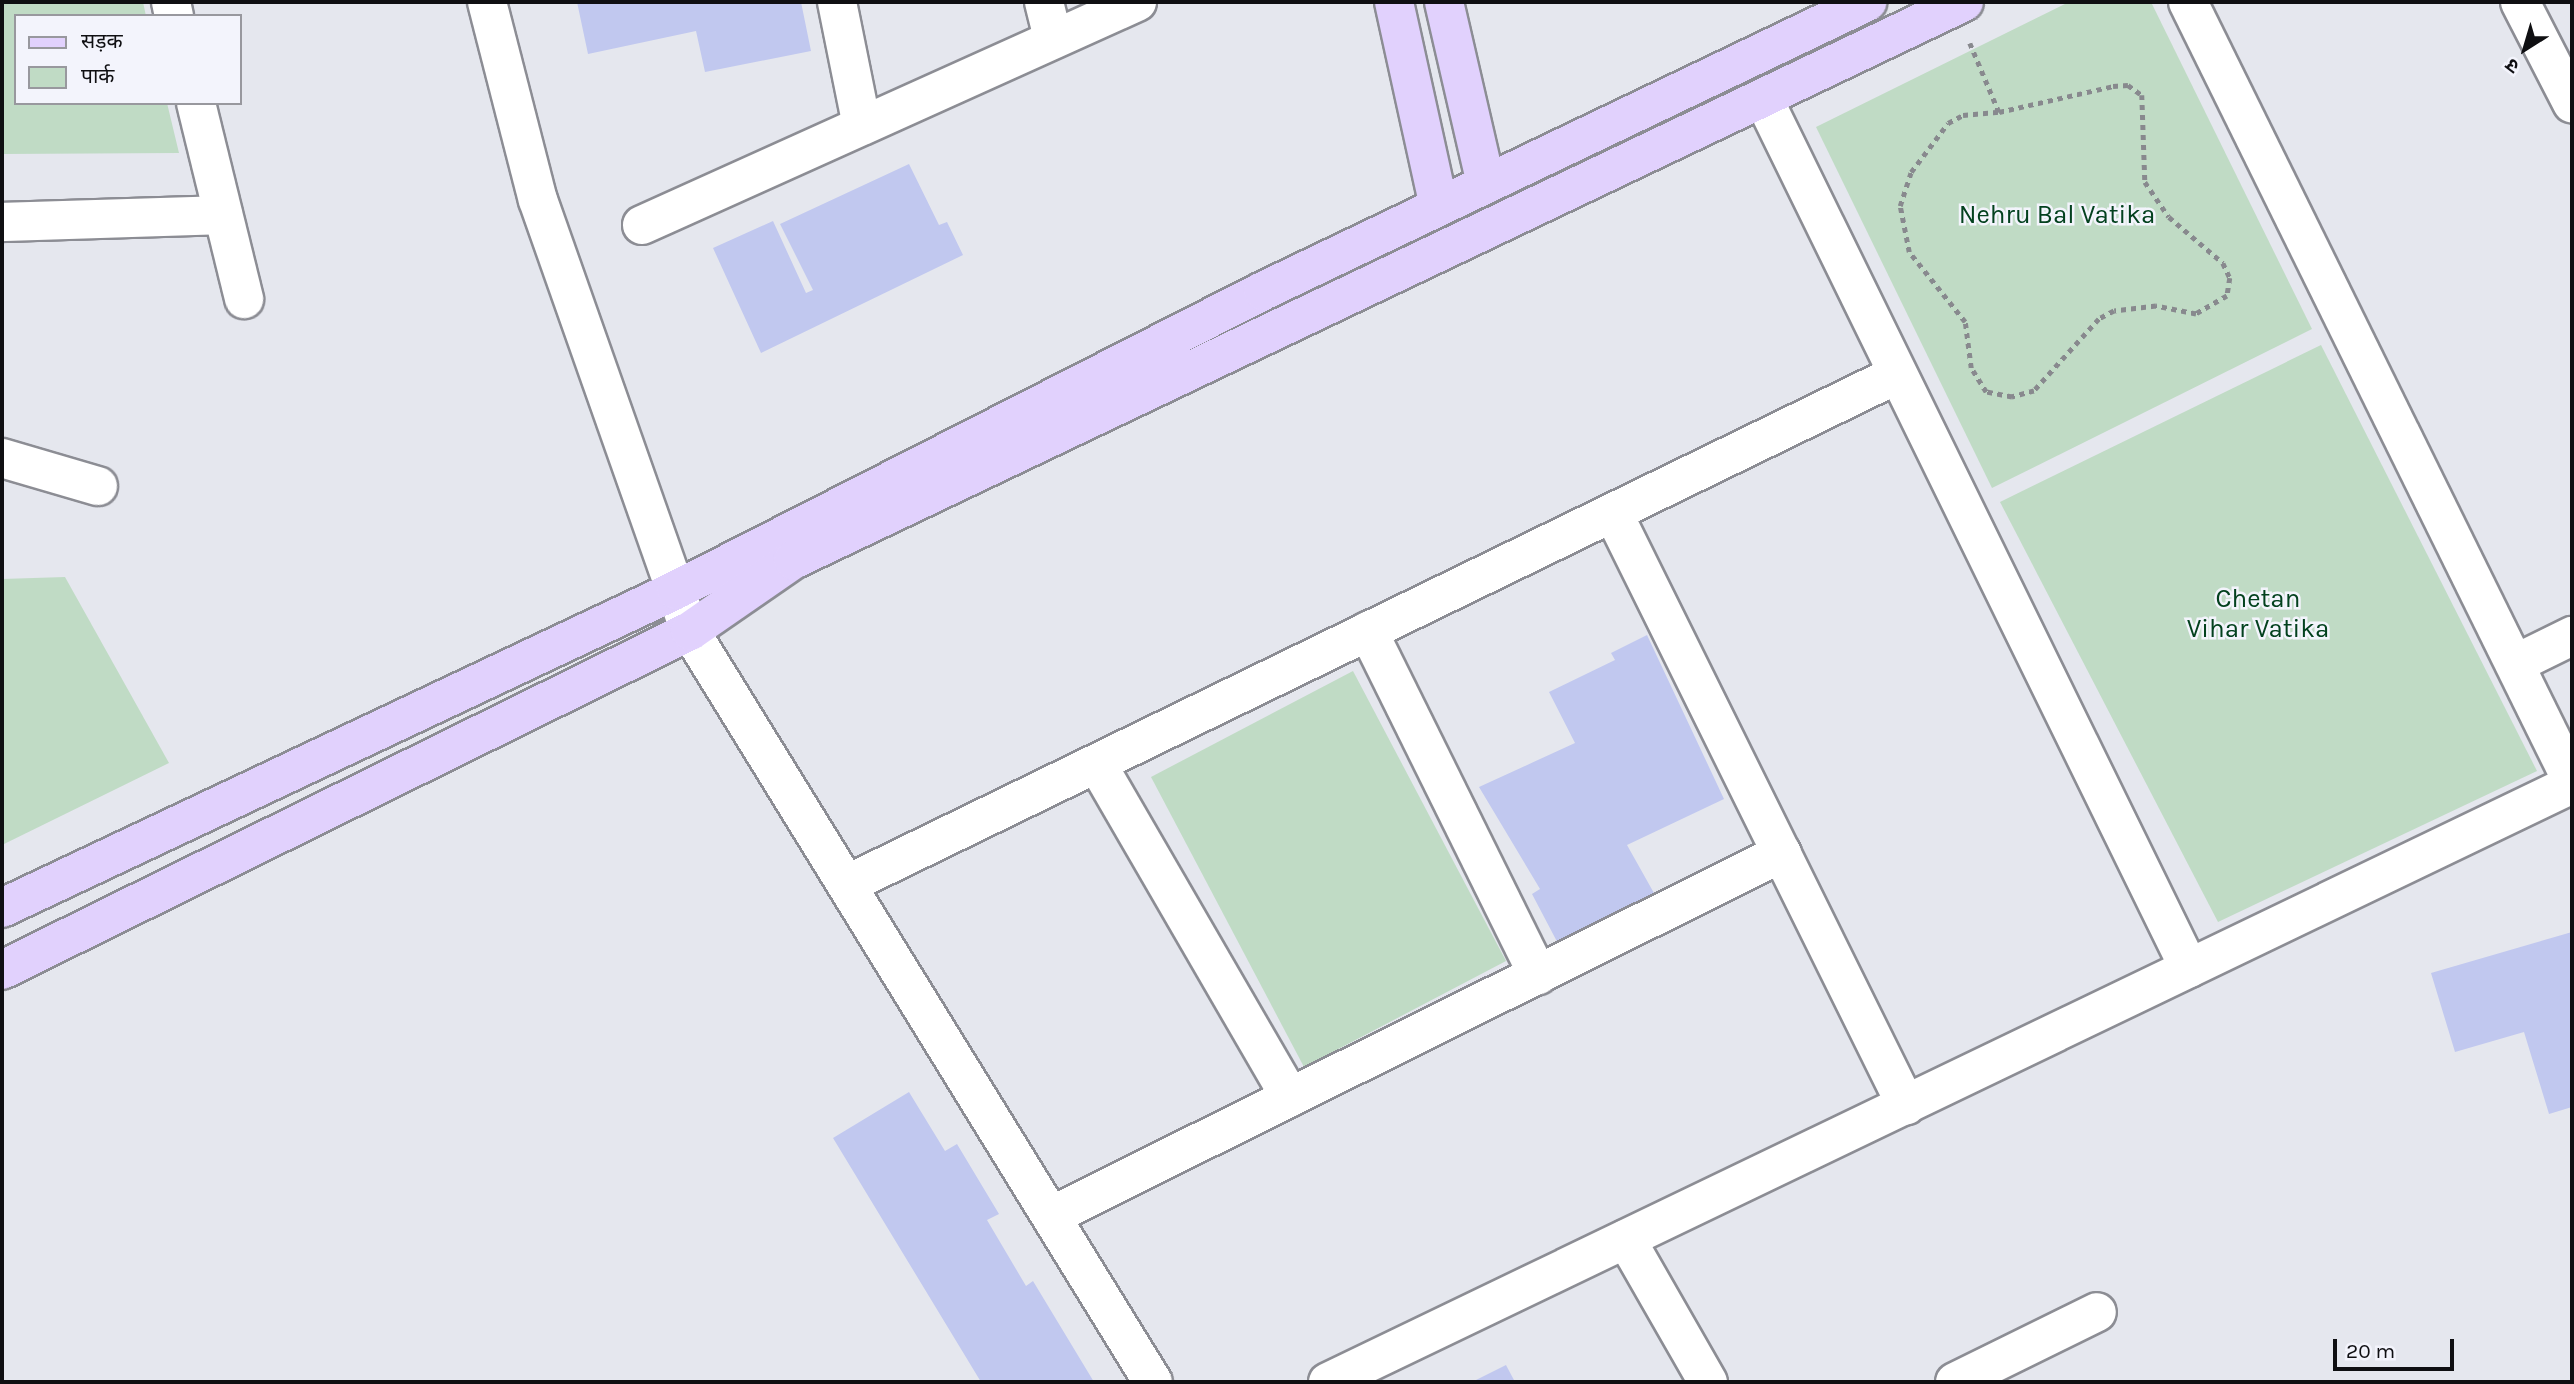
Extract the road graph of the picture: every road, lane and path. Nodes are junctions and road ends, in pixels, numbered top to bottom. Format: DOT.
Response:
graph roads {
  1 [pos="487,2"];
  2 [pos="837,2"];
  3 [pos="1044,2"];
  4 [pos="1137,2"];
  5 [pos="1394,2"];
  6 [pos="1444,2"];
  7 [pos="1867,2"];
  8 [pos="1964,2"];
  9 [pos="2188,2"];
  10 [pos="2520,2"];
  11 [pos="1053,39"];
  12 [pos="1972,49"];
  13 [pos="1763,98"];
  14 [pos="2572,103"];
  15 [pos="196,105"];
  16 [pos="1999,112"];
  17 [pos="862,126"];
  18 [pos="1486,184"];
  19 [pos="1439,206"];
  20 [pos="223,215"];
  21 [pos="2,222"];
  22 [pos="1497,224"];
  23 [pos="642,225"];
  24 [pos="1450,246"];
  25 [pos="244,299"];
  26 [pos="1898,374"];
  27 [pos="2,458"];
  28 [pos="98,486"];
  29 [pos="1613,513"];
  30 [pos="676,590"];
  31 [pos="690,631"];
  32 [pos="1368,632"];
  33 [pos="2572,636"];
  34 [pos="2515,664"];
  35 [pos="1097,764"];
  36 [pos="2572,783"];
  37 [pos="1782,853"];
  38 [pos="848,884"];
  39 [pos="2,908"];
  40 [pos="2189,968"];
  41 [pos="2,970"];
  42 [pos="1538,975"];
  43 [pos="1290,1097"];
  44 [pos="1906,1105"];
  45 [pos="1051,1216"];
  46 [pos="1626,1239"];
  47 [pos="2097,1312"];
  48 [pos="1967,1380"];
  49 [pos="1153,1382"];
  50 [pos="1328,1382"];
  51 [pos="1708,1382"];
  1 -- 30 [label="street"];
  2 -- 17 [label="street"];
  3 -- 11 [label="street"];
  4 -- 11 [label="street"];
  5 -- 19 [label="main road"];
  6 -- 18 [label="main road"];
  7 -- 18 [label="main road"];
  8 -- 13 [label="main road"];
  9 -- 34 [label="street"];
  10 -- 14 [label="street"];
  11 -- 17 [label="street"];
  12 -- 16 [label="path"];
  13 -- 22 [label="main road"];
  13 -- 26 [label="street"];
  15 -- 20 [label="street"];
  16 -- 16 [label="path"];
  17 -- 23 [label="street"];
  18 -- 19 [label="main road"];
  18 -- 22 [label="street"];
  19 -- 24 [label="street"];
  19 -- 30 [label="main road"];
  20 -- 21 [label="street"];
  20 -- 25 [label="street"];
  22 -- 24 [label="main road"];
  24 -- 31 [label="main road"];
  26 -- 29 [label="street"];
  26 -- 40 [label="street"];
  27 -- 28 [label="street"];
  29 -- 32 [label="street"];
  29 -- 37 [label="street"];
  30 -- 31 [label="street"];
  30 -- 39 [label="main road"];
  31 -- 38 [label="street"];
  31 -- 41 [label="main road"];
  32 -- 35 [label="street"];
  32 -- 42 [label="street"];
  33 -- 34 [label="street"];
  34 -- 36 [label="street"];
  35 -- 38 [label="street"];
  35 -- 43 [label="street"];
  36 -- 40 [label="street"];
  37 -- 42 [label="street"];
  37 -- 44 [label="street"];
  38 -- 45 [label="street"];
  40 -- 44 [label="street"];
  42 -- 43 [label="street"];
  43 -- 45 [label="street"];
  44 -- 46 [label="street"];
  45 -- 49 [label="street"];
  46 -- 50 [label="street"];
  46 -- 51 [label="street"];
  47 -- 48 [label="street"];
}
